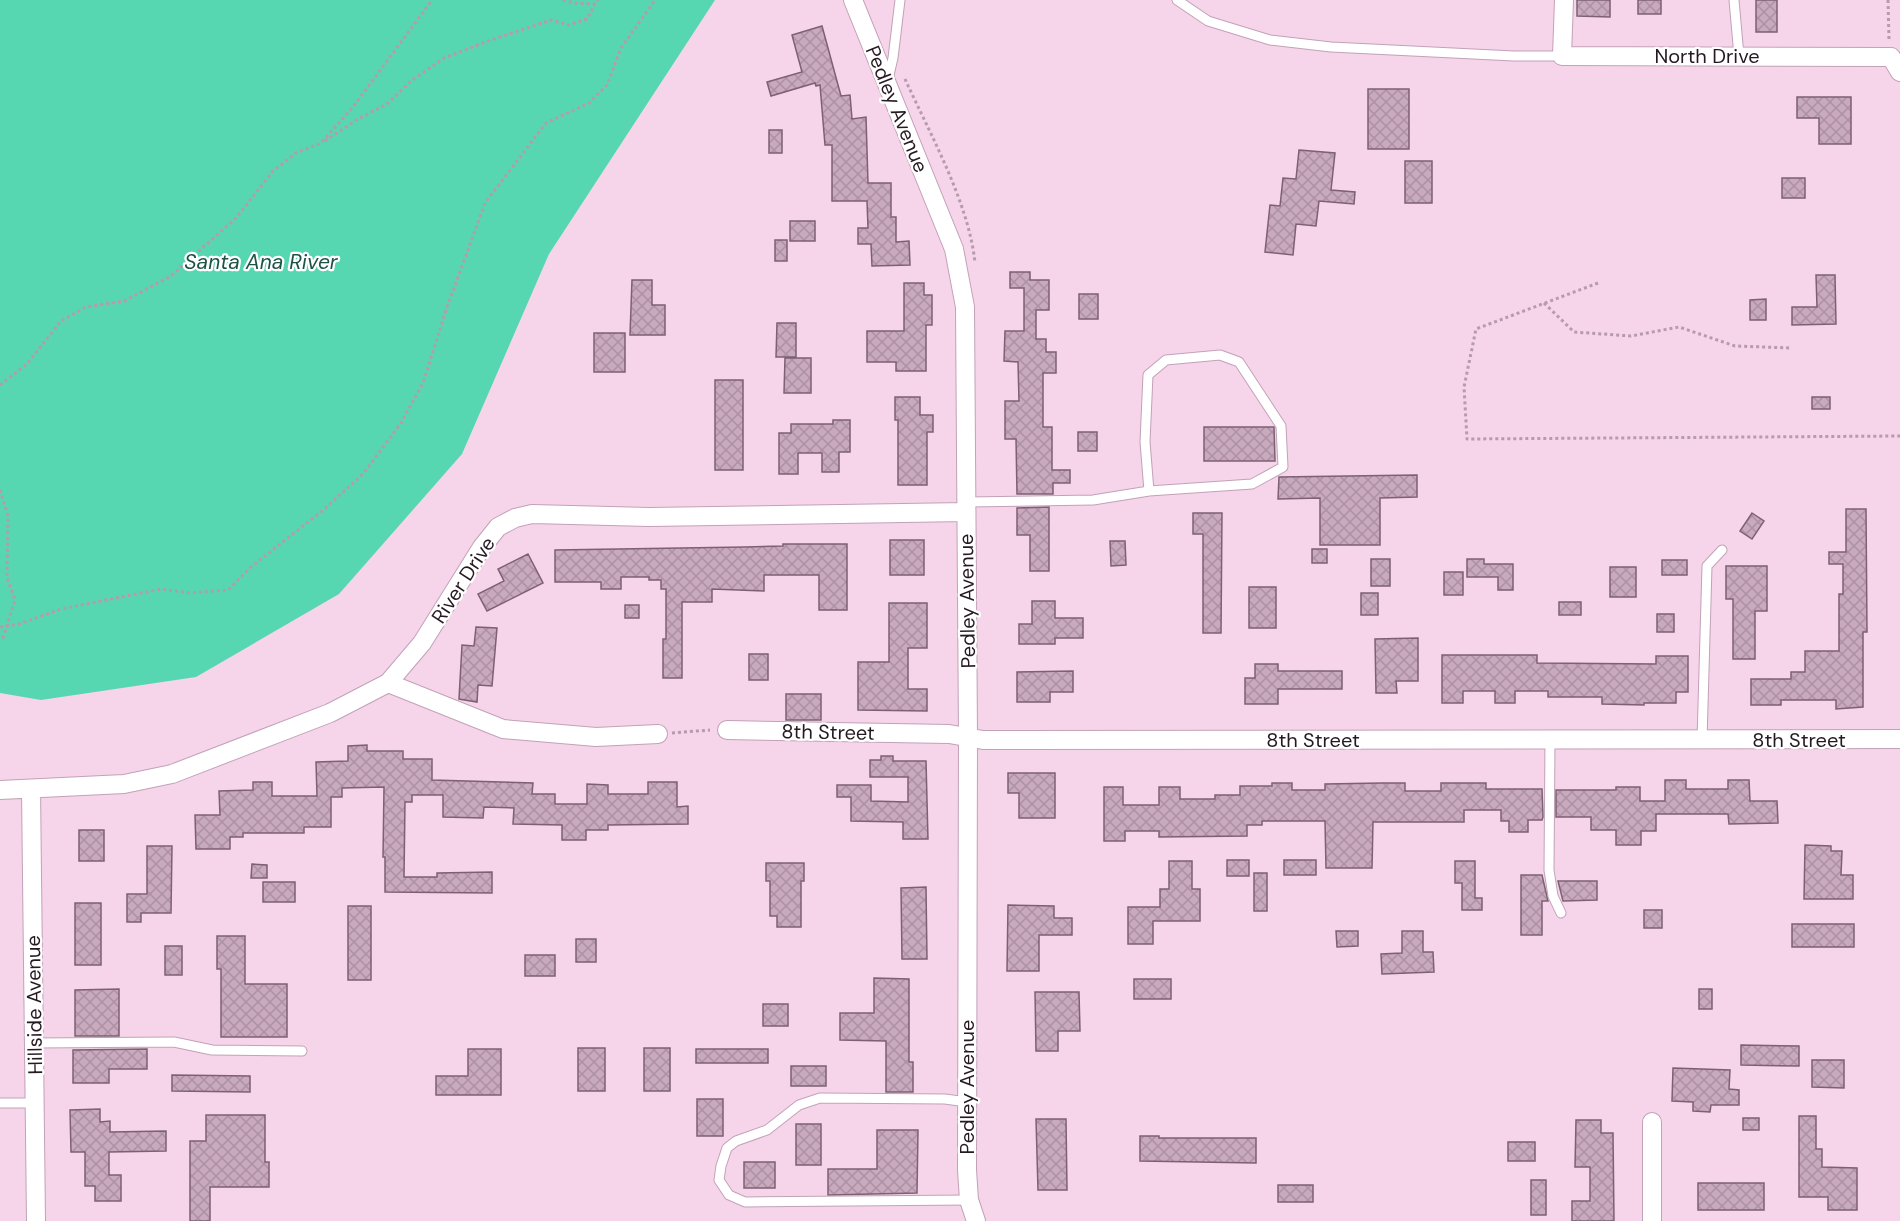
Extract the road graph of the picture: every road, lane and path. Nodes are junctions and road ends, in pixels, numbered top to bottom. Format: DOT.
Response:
graph roads {
  1 [pos="432,0"];
  2 [pos="563,0"];
  3 [pos="656,0"];
  4 [pos="854,0"];
  5 [pos="900,0"];
  6 [pos="1178,0"];
  7 [pos="1564,0"];
  8 [pos="1734,0"];
  9 [pos="1888,0"];
  10 [pos="596,2"];
  11 [pos="1889,40"];
  12 [pos="1562,56"];
  13 [pos="1739,56"];
  14 [pos="1900,72"];
  15 [pos="886,84"];
  16 [pos="321,143"];
  17 [pos="1598,283"];
  18 [pos="1544,303"];
  19 [pos="1791,348"];
  20 [pos="0,385"];
  21 [pos="1900,436"];
  22 [pos="0,490"];
  23 [pos="1149,491"];
  24 [pos="966,507"];
  25 [pos="1722,550"];
  26 [pos="0,627"];
  27 [pos="7,627"];
  28 [pos="0,638"];
  29 [pos="388,683"];
  30 [pos="727,730"];
  31 [pos="658,734"];
  32 [pos="968,737"];
  33 [pos="1900,739"];
  34 [pos="1551,741"];
  35 [pos="1702,741"];
  36 [pos="0,789"];
  37 [pos="31,789"];
  38 [pos="1561,913"];
  39 [pos="34,1043"];
  40 [pos="302,1051"];
  41 [pos="0,1102"];
  42 [pos="967,1102"];
  43 [pos="35,1103"];
  44 [pos="1652,1122"];
  45 [pos="969,1200"];
  46 [pos="36,1221"];
  47 [pos="976,1221"];
  48 [pos="1652,1221"];
  1 -- 16 [label="path"];
  2 -- 10 [label="path"];
  3 -- 27 [label="path"];
  4 -- 15 [label="street, Pedley Avenue"];
  5 -- 15 [label="lane"];
  6 -- 12 [label="lane"];
  7 -- 12 [label="street"];
  8 -- 13 [label="lane"];
  9 -- 11 [label="path"];
  10 -- 16 [label="path"];
  12 -- 13 [label="street, North Drive"];
  13 -- 14 [label="street, North Drive"];
  15 -- 24 [label="street, Pedley Avenue"];
  16 -- 20 [label="path"];
  17 -- 18 [label="path"];
  18 -- 19 [label="path"];
  18 -- 21 [label="path"];
  22 -- 27 [label="path"];
  23 -- 23 [label="lane"];
  23 -- 24 [label="lane"];
  24 -- 29 [label="street, River Drive"];
  24 -- 32 [label="street, Pedley Avenue"];
  25 -- 35 [label="lane"];
  26 -- 27 [label="path"];
  27 -- 28 [label="path"];
  29 -- 31 [label="street"];
  29 -- 37 [label="street, River Drive"];
  30 -- 31 [label="path"];
  30 -- 32 [label="street, 8th Street"];
  32 -- 34 [label="street, 8th Street"];
  32 -- 42 [label="street, Pedley Avenue"];
  33 -- 35 [label="street, 8th Street"];
  34 -- 35 [label="street, 8th Street"];
  34 -- 38 [label="lane"];
  36 -- 37 [label="street, River Drive"];
  37 -- 39 [label="street, Hillside Avenue"];
  39 -- 40 [label="lane"];
  39 -- 43 [label="street, Hillside Avenue"];
  41 -- 43 [label="lane"];
  42 -- 45 [label="street, Pedley Avenue"];
  42 -- 45 [label="lane"];
  43 -- 46 [label="street, Hillside Avenue"];
  44 -- 48 [label="street"];
  45 -- 47 [label="street, Pedley Avenue"];
}
